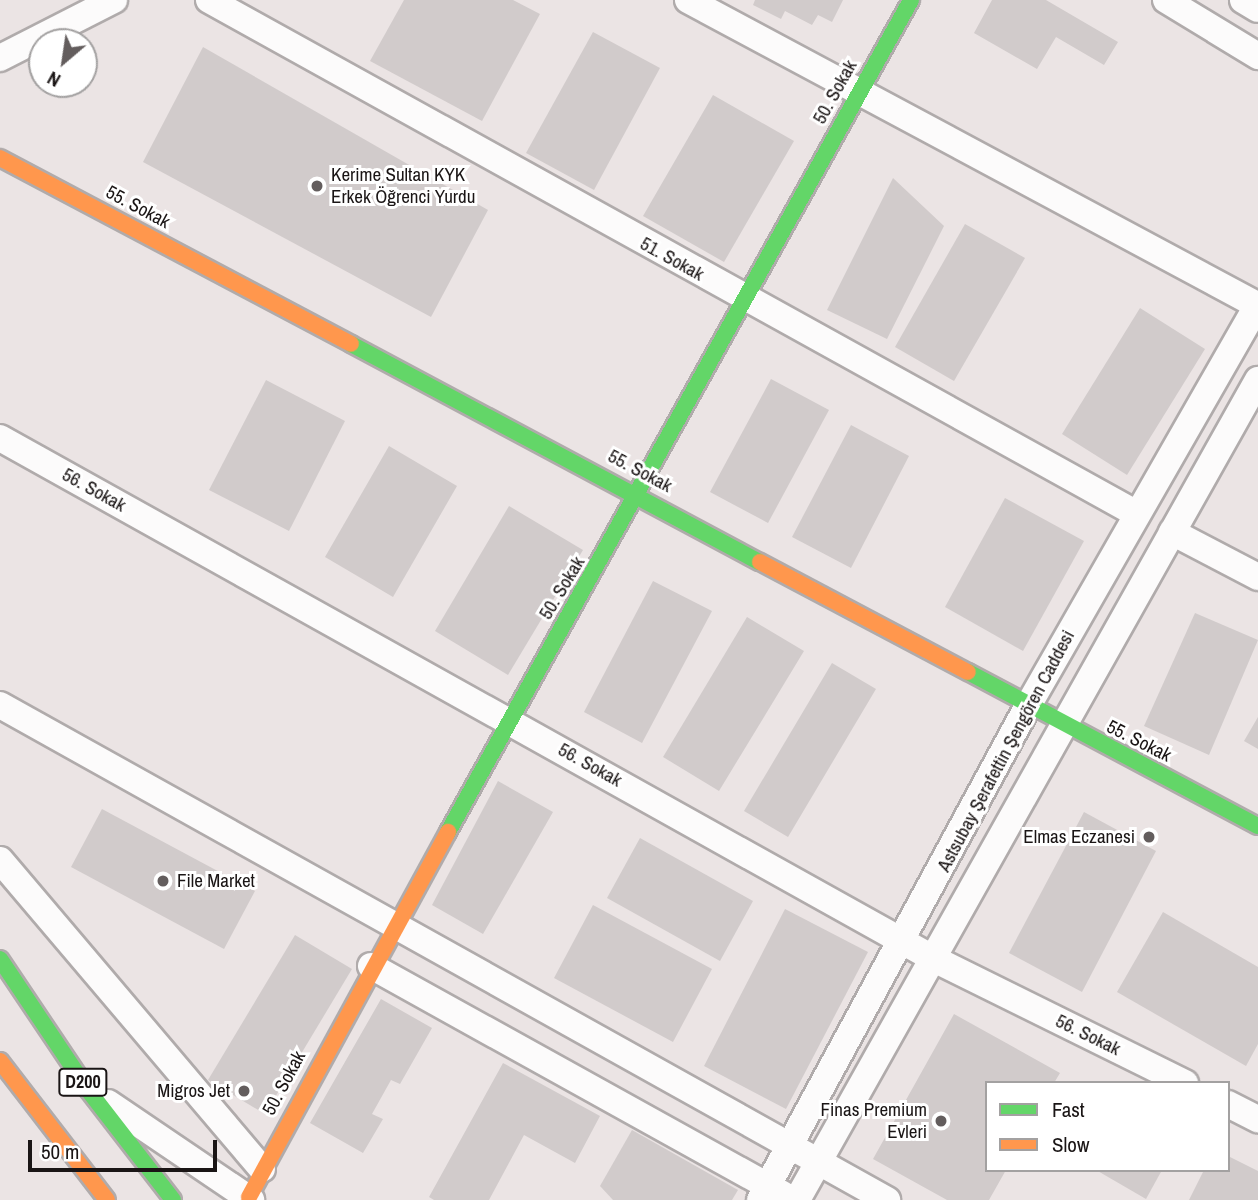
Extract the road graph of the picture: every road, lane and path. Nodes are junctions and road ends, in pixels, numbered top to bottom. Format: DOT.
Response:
graph roads {
  1 [pos="114,0"];
  2 [pos="209,0"];
  3 [pos="688,0"];
  4 [pos="911,0"];
  5 [pos="1166,0"];
  6 [pos="1243,0"];
  7 [pos="1258,9"];
  8 [pos="1258,55"];
  9 [pos="0,58"];
  10 [pos="859,92"];
  11 [pos="0,158"];
  12 [pos="745,300"];
  13 [pos="1258,305"];
  14 [pos="1258,380"];
  15 [pos="0,438"];
  16 [pos="641,495"];
  17 [pos="1137,514"];
  18 [pos="1172,532"];
  19 [pos="1258,577"];
  20 [pos="0,705"];
  21 [pos="1029,705"];
  22 [pos="508,720"];
  23 [pos="1064,726"];
  24 [pos="1258,826"];
  25 [pos="0,860"];
  26 [pos="395,924"];
  27 [pos="906,940"];
  28 [pos="0,959"];
  29 [pos="933,959"];
  30 [pos="371,966"];
  31 [pos="0,1061"];
  32 [pos="1181,1081"];
  33 [pos="88,1090"];
  34 [pos="1230,1105"];
  35 [pos="1258,1119"];
  36 [pos="789,1142"];
  37 [pos="818,1163"];
  38 [pos="262,1169"];
  39 [pos="764,1193"];
  40 [pos="250,1199"];
  41 [pos="107,1200"];
  42 [pos="173,1200"];
  43 [pos="795,1200"];
  44 [pos="887,1200"];
  1 -- 9 [label="street"];
  2 -- 12 [label="street, 51. Sokak"];
  3 -- 10 [label="street"];
  4 -- 10 [label="main road, 50. Sokak"];
  5 -- 8 [label="street"];
  6 -- 7 [label="street"];
  10 -- 12 [label="main road, 50. Sokak"];
  10 -- 13 [label="street"];
  11 -- 16 [label="main road, 55. Sokak"];
  12 -- 16 [label="main road, 50. Sokak"];
  12 -- 17 [label="street, 51. Sokak"];
  13 -- 17 [label="street, Astsubay Şerafettin Şengören Caddesi"];
  14 -- 18 [label="street, Astsubay Şerafettin Şengören Caddesi"];
  15 -- 22 [label="street, 56. Sokak"];
  16 -- 21 [label="main road, 55. Sokak"];
  16 -- 22 [label="main road, 50. Sokak"];
  17 -- 21 [label="street, Astsubay Şerafettin Şengören Caddesi"];
  18 -- 19 [label="street"];
  18 -- 23 [label="street, Astsubay Şerafettin Şengören Caddesi"];
  20 -- 26 [label="street"];
  21 -- 23 [label="main road, 55. Sokak"];
  21 -- 27 [label="street, Astsubay Şerafettin Şengören Caddesi"];
  22 -- 26 [label="main road, 50. Sokak"];
  22 -- 27 [label="street, 56. Sokak"];
  23 -- 24 [label="main road, 55. Sokak"];
  23 -- 29 [label="street, Astsubay Şerafettin Şengören Caddesi"];
  25 -- 38 [label="street"];
  26 -- 30 [label="main road, 50. Sokak"];
  26 -- 36 [label="street"];
  27 -- 29 [label="street, 56. Sokak"];
  27 -- 36 [label="street, Astsubay Şerafettin Şengören Caddesi"];
  28 -- 33 [label="main road, D200"];
  29 -- 32 [label="street, 56. Sokak"];
  29 -- 37 [label="street, Astsubay Şerafettin Şengören Caddesi"];
  30 -- 38 [label="main road, 50. Sokak"];
  30 -- 39 [label="street"];
  31 -- 41 [label="main road, D200"];
  33 -- 40 [label="street"];
  33 -- 42 [label="main road, D200"];
  34 -- 35 [label="street"];
  36 -- 37 [label="street"];
  36 -- 39 [label="street, Astsubay Şerafettin Şengören Caddesi"];
  37 -- 43 [label="street, Astsubay Şerafettin Şengören Caddesi"];
  37 -- 44 [label="street"];
  38 -- 40 [label="main road, 50. Sokak"];
  39 -- 43 [label="street"];
}
